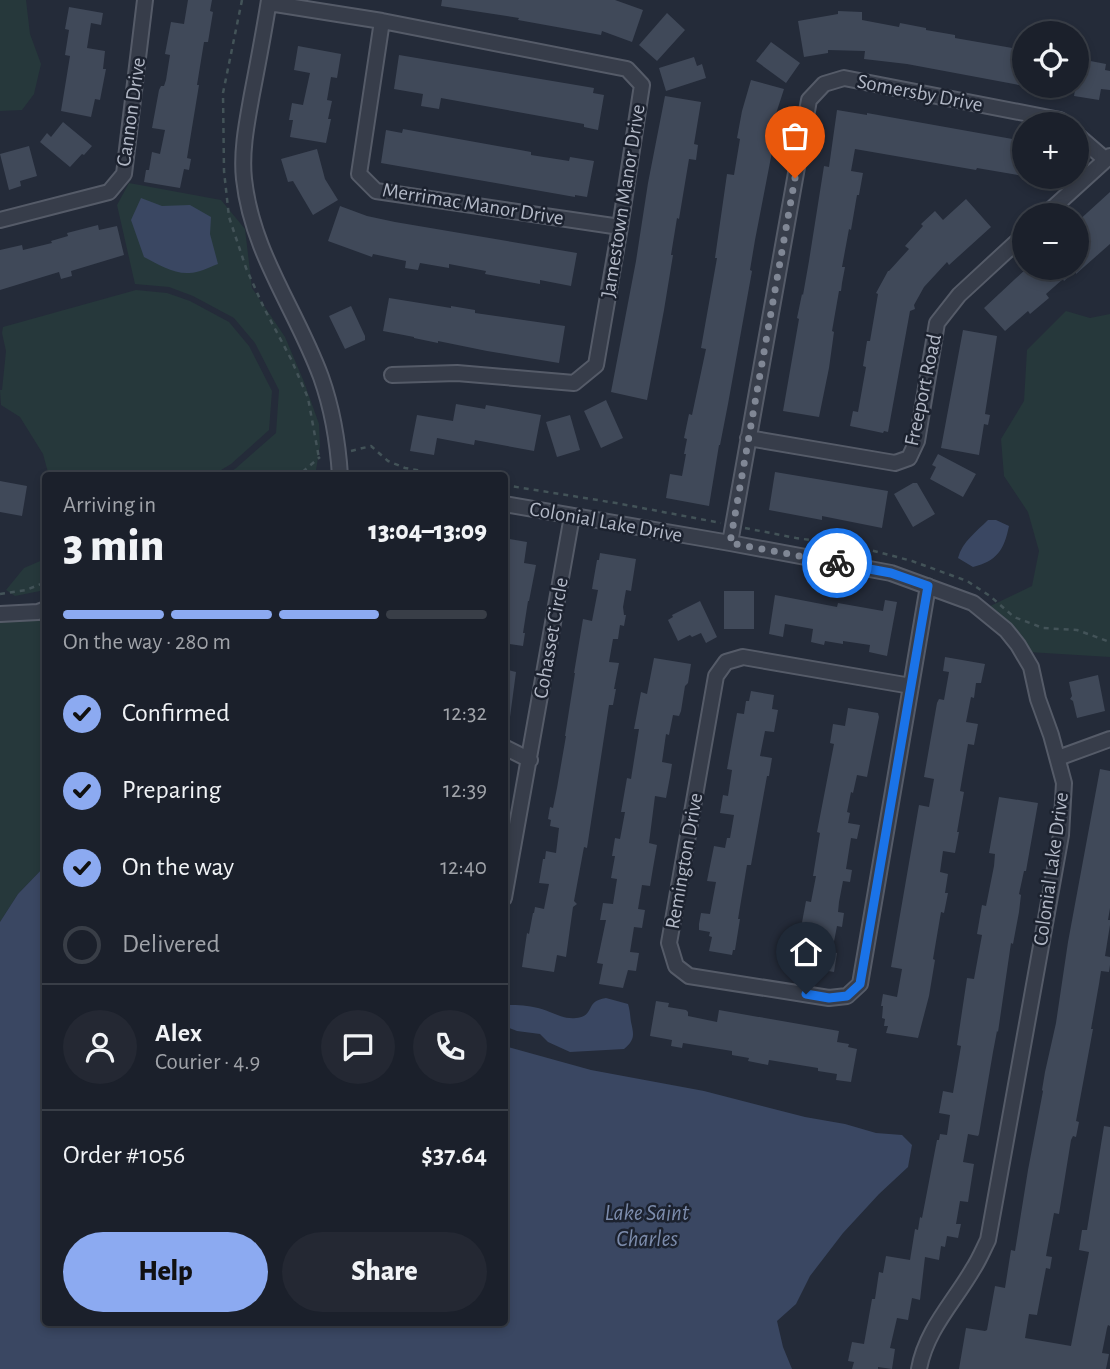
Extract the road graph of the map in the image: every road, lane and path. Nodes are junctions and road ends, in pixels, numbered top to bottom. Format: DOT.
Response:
graph roads {
  1 [pos="145,0"];
  2 [pos="269,2"];
  3 [pos="382,21"];
  4 [pos="1019,112"];
  5 [pos="1089,144"];
  6 [pos="1108,158"];
  7 [pos="1058,203"];
  8 [pos="0,220"];
  9 [pos="620,227"];
  10 [pos="1012,246"];
  11 [pos="392,375"];
  12 [pos="748,439"];
  13 [pos="339,454"];
  14 [pos="302,472"];
  15 [pos="340,472"];
  16 [pos="428,472"];
  17 [pos="508,505"];
  18 [pos="572,516"];
  19 [pos="730,543"];
  20 [pos="42,584"];
  21 [pos="928,586"];
  22 [pos="0,594"];
  23 [pos="42,610"];
  24 [pos="0,614"];
  25 [pos="1014,617"];
  26 [pos="1110,642"];
  27 [pos="911,686"];
  28 [pos="1110,739"];
  29 [pos="508,749"];
  30 [pos="1058,758"];
  31 [pos="530,760"];
  32 [pos="508,877"];
  33 [pos="919,1369"];
  1 -- 8 [label="street, Cannon Drive"];
  2 -- 3 [label="street, Jamestown Manor Drive"];
  2 -- 13 [label="street"];
  3 -- 9 [label="street, Jamestown Manor Drive"];
  3 -- 9 [label="street, Merrimac Manor Drive"];
  4 -- 12 [label="street, Somersby Drive"];
  5 -- 6 [label="street"];
  6 -- 7 [label="street"];
  9 -- 11 [label="street, Jamestown Manor Drive"];
  10 -- 12 [label="street, Freeport Road"];
  12 -- 19 [label="street, Somersby Drive"];
  13 -- 14 [label="path"];
  13 -- 15 [label="street"];
  13 -- 16 [label="path"];
  17 -- 18 [label="street, Colonial Lake Drive"];
  18 -- 19 [label="street, Colonial Lake Drive"];
  18 -- 31 [label="street, Cohasset Circle"];
  19 -- 21 [label="street, Colonial Lake Drive"];
  20 -- 22 [label="path"];
  21 -- 27 [label="street, Remington Drive"];
  21 -- 30 [label="street, Colonial Lake Drive"];
  23 -- 24 [label="street"];
  25 -- 26 [label="path"];
  27 -- 27 [label="street, Remington Drive"];
  28 -- 30 [label="street"];
  29 -- 31 [label="street"];
  30 -- 33 [label="street, Colonial Lake Drive"];
  31 -- 32 [label="street, Cohasset Circle"];
}
